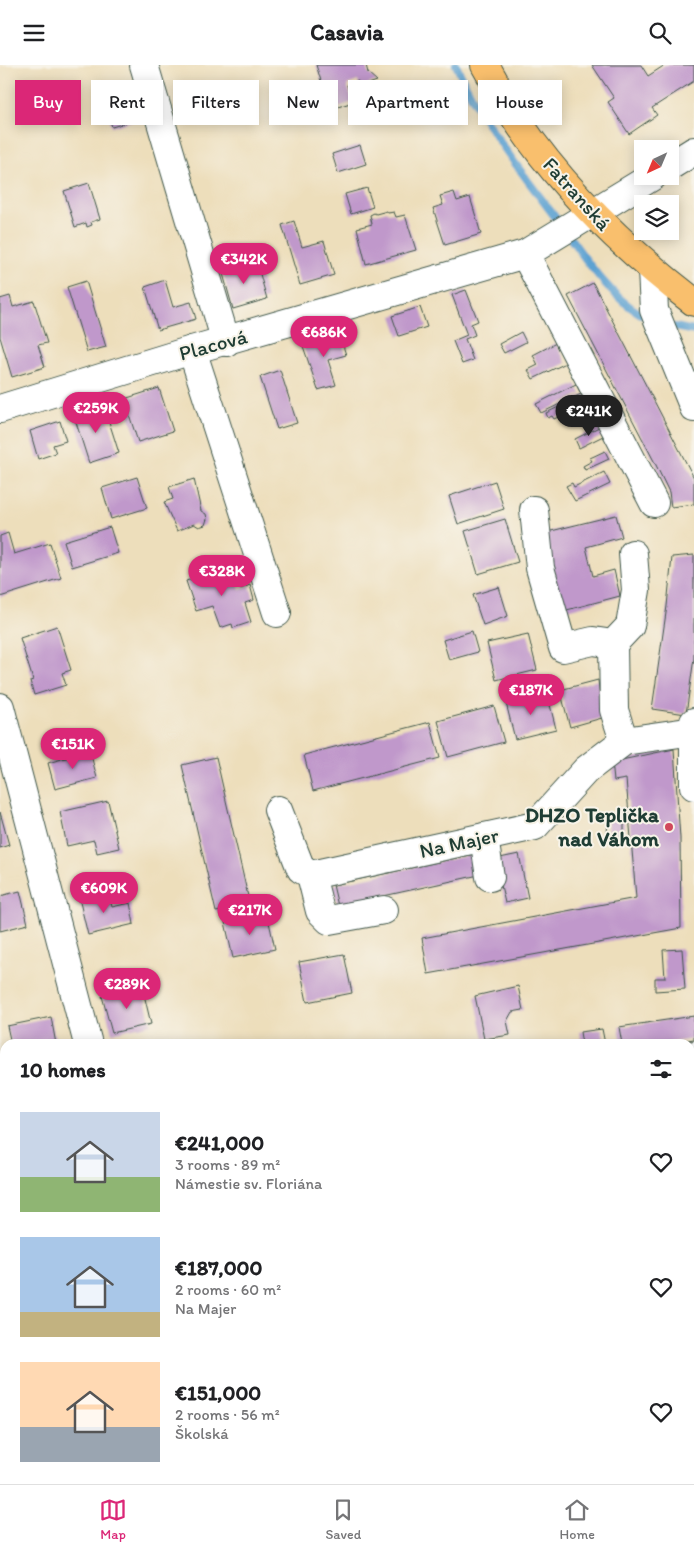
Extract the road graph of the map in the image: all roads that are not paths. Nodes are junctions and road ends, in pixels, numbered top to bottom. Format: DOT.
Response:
graph roads {
  1 [pos="144,65"];
  2 [pos="486,65"];
  3 [pos="694,151"];
  4 [pos="679,160"];
  5 [pos="639,185"];
  6 [pos="588,218"];
  7 [pos="525,254"];
  8 [pos="652,270"];
  9 [pos="694,301"];
  10 [pos="226,342"];
  11 [pos="192,350"];
  12 [pos="694,408"];
  13 [pos="0,409"];
  14 [pos="654,503"];
  15 [pos="534,510"];
  16 [pos="634,554"];
  17 [pos="277,613"];
  18 [pos="613,644"];
  19 [pos="0,707"];
  20 [pos="694,728"];
  21 [pos="624,741"];
  22 [pos="694,786"];
  23 [pos="278,810"];
  24 [pos="484,837"];
  25 [pos="311,875"];
  26 [pos="490,877"];
  27 [pos="384,910"];
  28 [pos="87,1039"];
  1 -- 10 [label="street"];
  2 -- 6 [label="main road, Fatranská"];
  3 -- 4 [label="street"];
  5 -- 6 [label="street, Placová"];
  6 -- 7 [label="street, Placová"];
  6 -- 8 [label="main road, Fatranská"];
  7 -- 10 [label="street, Placová"];
  7 -- 14 [label="street"];
  8 -- 9 [label="main road, Fatranská"];
  8 -- 12 [label="street"];
  10 -- 11 [label="street, Placová"];
  11 -- 13 [label="street, Placová"];
  11 -- 17 [label="street"];
  15 -- 18 [label="street"];
  16 -- 18 [label="street"];
  18 -- 21 [label="street"];
  19 -- 28 [label="street"];
  20 -- 21 [label="street, Na Majer"];
  20 -- 22 [label="street"];
  21 -- 24 [label="street, Na Majer"];
  23 -- 25 [label="street"];
  24 -- 25 [label="street, Na Majer"];
  24 -- 26 [label="street"];
  25 -- 27 [label="street"];
}
